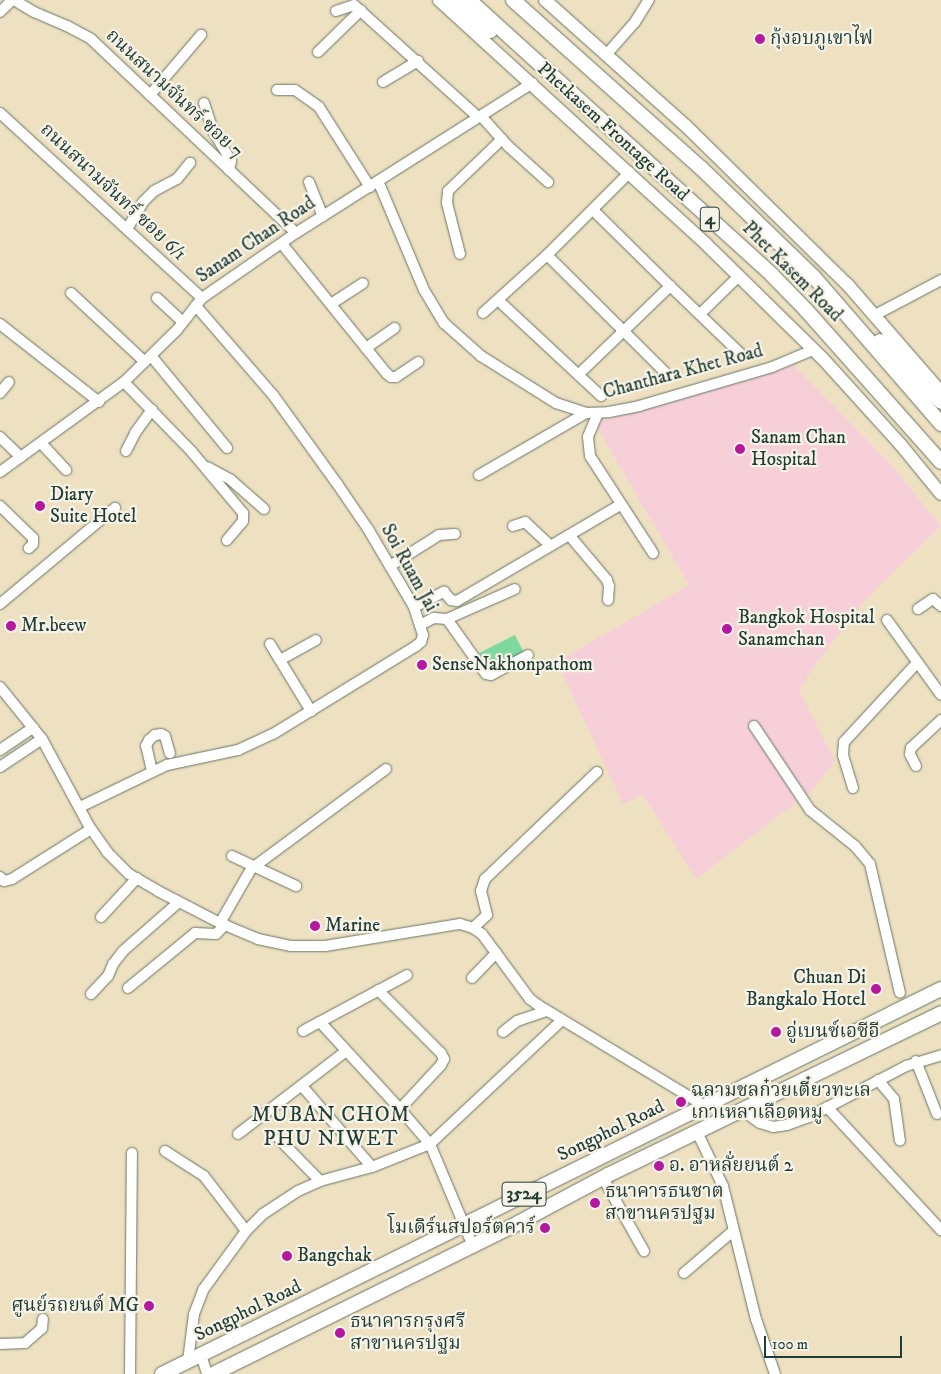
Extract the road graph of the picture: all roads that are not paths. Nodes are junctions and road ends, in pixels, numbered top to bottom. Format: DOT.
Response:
graph roads {
  1 [pos="13,0"];
  2 [pos="439,0"];
  3 [pos="451,0"];
  4 [pos="469,0"];
  5 [pos="513,0"];
  6 [pos="522,0"];
  7 [pos="545,0"];
  8 [pos="649,0"];
  9 [pos="361,10"];
  10 [pos="336,11"];
  11 [pos="0,12"];
  12 [pos="201,35"];
  13 [pos="560,41"];
  14 [pos="318,52"];
  15 [pos="606,55"];
  16 [pos="418,61"];
  17 [pos="383,82"];
  18 [pos="532,84"];
  19 [pos="560,85"];
  20 [pos="276,90"];
  21 [pos="150,95"];
  22 [pos="204,103"];
  23 [pos="0,113"];
  24 [pos="479,116"];
  25 [pos="502,139"];
  26 [pos="190,163"];
  27 [pos="229,170"];
  28 [pos="630,172"];
  29 [pos="309,182"];
  30 [pos="548,182"];
  31 [pos="374,184"];
  32 [pos="593,210"];
  33 [pos="323,216"];
  34 [pos="127,229"];
  35 [pos="296,233"];
  36 [pos="282,244"];
  37 [pos="460,254"];
  38 [pos="546,255"];
  39 [pos="739,276"];
  40 [pos="813,276"];
  41 [pos="363,283"];
  42 [pos="940,284"];
  43 [pos="670,286"];
  44 [pos="71,293"];
  45 [pos="157,298"];
  46 [pos="498,300"];
  47 [pos="199,302"];
  48 [pos="331,304"];
  49 [pos="483,314"];
  50 [pos="700,314"];
  51 [pos="876,315"];
  52 [pos="183,322"];
  53 [pos="0,324"];
  54 [pos="395,328"];
  55 [pos="623,333"];
  56 [pos="366,348"];
  57 [pos="813,350"];
  58 [pos="741,354"];
  59 [pos="149,359"];
  60 [pos="418,362"];
  61 [pos="665,372"];
  62 [pos="579,374"];
  63 [pos="10,382"];
  64 [pos="124,382"];
  65 [pos="941,392"];
  66 [pos="0,393"];
  67 [pos="601,396"];
  68 [pos="99,402"];
  69 [pos="941,402"];
  70 [pos="152,410"];
  71 [pos="586,413"];
  72 [pos="598,413"];
  73 [pos="941,424"];
  74 [pos="0,437"];
  75 [pos="41,443"];
  76 [pos="226,448"];
  77 [pos="126,451"];
  78 [pos="21,457"];
  79 [pos="938,458"];
  80 [pos="203,466"];
  81 [pos="66,470"];
  82 [pos="0,472"];
  83 [pos="479,475"];
  84 [pos="941,494"];
  85 [pos="620,505"];
  86 [pos="0,506"];
  87 [pos="115,508"];
  88 [pos="264,509"];
  89 [pos="513,526"];
  90 [pos="455,534"];
  91 [pos="570,535"];
  92 [pos="227,540"];
  93 [pos="551,546"];
  94 [pos="30,548"];
  95 [pos="653,553"];
  96 [pos="390,566"];
  97 [pos="515,588"];
  98 [pos="608,600"];
  99 [pos="0,604"];
  100 [pos="941,606"];
  101 [pos="414,607"];
  102 [pos="918,609"];
  103 [pos="447,619"];
  104 [pos="887,620"];
  105 [pos="420,625"];
  106 [pos="316,640"];
  107 [pos="270,644"];
  108 [pos="528,656"];
  109 [pos="280,660"];
  110 [pos="917,663"];
  111 [pos="0,687"];
  112 [pos="941,695"];
  113 [pos="311,711"];
  114 [pos="941,720"];
  115 [pos="754,726"];
  116 [pos="34,728"];
  117 [pos="42,739"];
  118 [pos="0,750"];
  119 [pos="170,752"];
  120 [pos="916,766"];
  121 [pos="0,767"];
  122 [pos="386,769"];
  123 [pos="152,771"];
  124 [pos="597,772"];
  125 [pos="853,788"];
  126 [pos="80,807"];
  127 [pos="91,829"];
  128 [pos="232,856"];
  129 [pos="254,866"];
  130 [pos="0,877"];
  131 [pos="137,878"];
  132 [pos="296,886"];
  133 [pos="179,902"];
  134 [pos="101,917"];
  135 [pos="222,924"];
  136 [pos="473,928"];
  137 [pos="496,953"];
  138 [pos="408,975"];
  139 [pos="472,978"];
  140 [pos="128,988"];
  141 [pos="941,989"];
  142 [pos="378,990"];
  143 [pos="900,993"];
  144 [pos="91,994"];
  145 [pos="546,1011"];
  146 [pos="941,1013"];
  147 [pos="887,1016"];
  148 [pos="561,1021"];
  149 [pos="320,1022"];
  150 [pos="303,1031"];
  151 [pos="504,1032"];
  152 [pos="897,1034"];
  153 [pos="346,1051"];
  154 [pos="941,1055"];
  155 [pos="916,1061"];
  156 [pos="878,1080"];
  157 [pos="302,1086"];
  158 [pos="705,1106"];
  159 [pos="827,1106"];
  160 [pos="400,1109"];
  161 [pos="742,1110"];
  162 [pos="937,1114"];
  163 [pos="697,1132"];
  164 [pos="238,1134"];
  165 [pos="280,1140"];
  166 [pos="900,1141"];
  167 [pos="430,1144"];
  168 [pos="165,1151"];
  169 [pos="132,1153"];
  170 [pos="372,1167"];
  171 [pos="603,1178"];
  172 [pos="320,1181"];
  173 [pos="463,1225"];
  174 [pos="941,1230"];
  175 [pos="246,1231"];
  176 [pos="733,1231"];
  177 [pos="472,1244"];
  178 [pos="644,1251"];
  179 [pos="684,1273"];
  180 [pos="43,1319"];
  181 [pos="0,1344"];
  182 [pos="201,1355"];
  183 [pos="188,1361"];
  184 [pos="130,1374"];
  185 [pos="162,1374"];
  186 [pos="207,1374"];
  187 [pos="213,1374"];
  188 [pos="775,1374"];
  1 -- 11 [label="street"];
  1 -- 21 [label="street, ถนนสนามจันทร์ ซอย 7"];
  2 -- 18 [label="main road, Phetkasem Frontage Road / 4"];
  3 -- 19 [label="highway"];
  4 -- 19 [label="highway, Phet Kasem Road / 4"];
  5 -- 13 [label="highway, Phet Kasem Road / 4"];
  6 -- 13 [label="highway"];
  7 -- 15 [label="main road"];
  8 -- 15 [label="street"];
  9 -- 10 [label="street"];
  9 -- 14 [label="street"];
  9 -- 16 [label="street"];
  12 -- 21 [label="street"];
  13 -- 40 [label="highway, Phet Kasem Road / 4"];
  15 -- 51 [label="main road"];
  16 -- 17 [label="street"];
  16 -- 24 [label="street"];
  18 -- 24 [label="street, Sanam Chan Road"];
  18 -- 28 [label="main road, Phetkasem Frontage Road / 4"];
  19 -- 79 [label="highway, Phet Kasem Road / 4"];
  20 -- 31 [label="street, Chanthara Khet Road"];
  21 -- 27 [label="street, ถนนสนามจันทร์ ซอย 7"];
  22 -- 27 [label="street"];
  23 -- 34 [label="street, ถนนสนามจันทร์ ซอย 6/1"];
  24 -- 25 [label="street"];
  24 -- 31 [label="street, Sanam Chan Road"];
  25 -- 30 [label="street"];
  25 -- 37 [label="street"];
  26 -- 34 [label="street"];
  27 -- 35 [label="street, ถนนสนามจันทร์ ซอย 7"];
  28 -- 32 [label="street"];
  28 -- 39 [label="main road, Phetkasem Frontage Road / 4"];
  29 -- 33 [label="street"];
  31 -- 33 [label="street, Sanam Chan Road"];
  31 -- 71 [label="street, Chanthara Khet Road"];
  32 -- 38 [label="street"];
  32 -- 43 [label="street"];
  33 -- 35 [label="street, Sanam Chan Road"];
  34 -- 47 [label="street, ถนนสนามจันทร์ ซอย 6/1"];
  35 -- 36 [label="street, Sanam Chan Road"];
  36 -- 47 [label="street, Sanam Chan Road"];
  36 -- 48 [label="street"];
  38 -- 46 [label="street"];
  38 -- 55 [label="street"];
  39 -- 50 [label="street"];
  39 -- 57 [label="main road, Phetkasem Frontage Road / 4"];
  40 -- 69 [label="highway"];
  40 -- 73 [label="highway, Phet Kasem Road / 4"];
  41 -- 48 [label="street"];
  42 -- 51 [label="street"];
  43 -- 50 [label="street"];
  43 -- 55 [label="street"];
  44 -- 59 [label="street"];
  45 -- 52 [label="street"];
  46 -- 49 [label="street"];
  46 -- 62 [label="street"];
  47 -- 52 [label="street, Sanam Chan Road"];
  47 -- 96 [label="street, Soi Ruam Jai"];
  48 -- 56 [label="street"];
  50 -- 58 [label="street"];
  51 -- 65 [label="main road"];
  52 -- 59 [label="street, Sanam Chan Road"];
  53 -- 68 [label="street"];
  54 -- 56 [label="street"];
  55 -- 61 [label="street"];
  55 -- 62 [label="street"];
  56 -- 60 [label="street"];
  57 -- 72 [label="street, Chanthara Khet Road"];
  57 -- 84 [label="main road, Phetkasem Frontage Road / 4"];
  59 -- 64 [label="street, Sanam Chan Road"];
  59 -- 76 [label="street"];
  62 -- 67 [label="street"];
  63 -- 66 [label="street"];
  64 -- 68 [label="street, Sanam Chan Road"];
  64 -- 70 [label="street"];
  68 -- 75 [label="street, Sanam Chan Road"];
  70 -- 77 [label="street"];
  70 -- 80 [label="street"];
  71 -- 72 [label="street, Chanthara Khet Road"];
  71 -- 83 [label="street"];
  72 -- 85 [label="street"];
  74 -- 78 [label="street"];
  75 -- 78 [label="street, Sanam Chan Road"];
  75 -- 81 [label="street"];
  78 -- 82 [label="street, Sanam Chan Road"];
  80 -- 88 [label="street"];
  80 -- 92 [label="street"];
  85 -- 91 [label="street"];
  85 -- 95 [label="street"];
  86 -- 94 [label="street"];
  87 -- 99 [label="street"];
  89 -- 93 [label="street"];
  90 -- 96 [label="street"];
  91 -- 93 [label="street"];
  91 -- 98 [label="street"];
  93 -- 101 [label="street"];
  96 -- 101 [label="street, Soi Ruam Jai"];
  97 -- 103 [label="street"];
  100 -- 102 [label="street"];
  101 -- 105 [label="street, Soi Ruam Jai"];
  103 -- 105 [label="street"];
  103 -- 108 [label="street"];
  104 -- 110 [label="street"];
  105 -- 113 [label="street, Soi Ruam Jai"];
  106 -- 109 [label="street"];
  107 -- 109 [label="street"];
  109 -- 113 [label="street"];
  110 -- 112 [label="street"];
  110 -- 125 [label="street"];
  111 -- 116 [label="street"];
  113 -- 123 [label="street, Soi Ruam Jai"];
  114 -- 120 [label="street"];
  115 -- 143 [label="street"];
  116 -- 117 [label="street"];
  116 -- 118 [label="street"];
  117 -- 121 [label="street"];
  117 -- 126 [label="street"];
  119 -- 123 [label="street"];
  122 -- 129 [label="street"];
  123 -- 126 [label="street, Soi Ruam Jai"];
  124 -- 136 [label="street"];
  126 -- 127 [label="street"];
  127 -- 130 [label="street"];
  127 -- 131 [label="street"];
  128 -- 129 [label="street"];
  129 -- 132 [label="street"];
  129 -- 135 [label="street"];
  131 -- 133 [label="street"];
  131 -- 134 [label="street"];
  133 -- 135 [label="street"];
  133 -- 144 [label="street"];
  135 -- 136 [label="street"];
  135 -- 140 [label="street"];
  136 -- 137 [label="street"];
  137 -- 139 [label="street"];
  137 -- 145 [label="street"];
  138 -- 142 [label="street"];
  141 -- 147 [label="highway, Songphol Road / 3524"];
  142 -- 149 [label="street"];
  142 -- 160 [label="street"];
  145 -- 148 [label="street"];
  145 -- 151 [label="street"];
  146 -- 152 [label="highway, Songphol Road / 3524"];
  147 -- 152 [label="highway"];
  147 -- 158 [label="highway, Songphol Road / 3524"];
  148 -- 158 [label="street"];
  148 -- 167 [label="street"];
  149 -- 150 [label="street"];
  149 -- 153 [label="street"];
  152 -- 161 [label="highway, Songphol Road / 3524"];
  153 -- 157 [label="street"];
  153 -- 160 [label="street"];
  154 -- 155 [label="street"];
  155 -- 156 [label="street"];
  155 -- 162 [label="street"];
  156 -- 159 [label="street"];
  156 -- 166 [label="street"];
  157 -- 164 [label="street"];
  157 -- 170 [label="street"];
  158 -- 173 [label="highway, Songphol Road / 3524"];
  159 -- 161 [label="street"];
  159 -- 174 [label="street"];
  160 -- 167 [label="street"];
  161 -- 163 [label="highway, Songphol Road / 3524"];
  163 -- 171 [label="highway, Songphol Road / 3524"];
  163 -- 176 [label="street"];
  165 -- 172 [label="street"];
  167 -- 170 [label="street"];
  167 -- 173 [label="street"];
  168 -- 175 [label="street"];
  169 -- 184 [label="street"];
  170 -- 172 [label="street"];
  171 -- 177 [label="highway, Songphol Road / 3524"];
  171 -- 178 [label="street"];
  172 -- 175 [label="street"];
  173 -- 177 [label="street"];
  173 -- 182 [label="highway, Songphol Road / 3524"];
  175 -- 183 [label="street"];
  176 -- 179 [label="street"];
  176 -- 188 [label="street"];
  177 -- 187 [label="highway, Songphol Road / 3524"];
  180 -- 181 [label="street"];
  182 -- 183 [label="highway, Songphol Road / 3524"];
  182 -- 186 [label="street"];
  183 -- 185 [label="highway, Songphol Road / 3524"];
}
